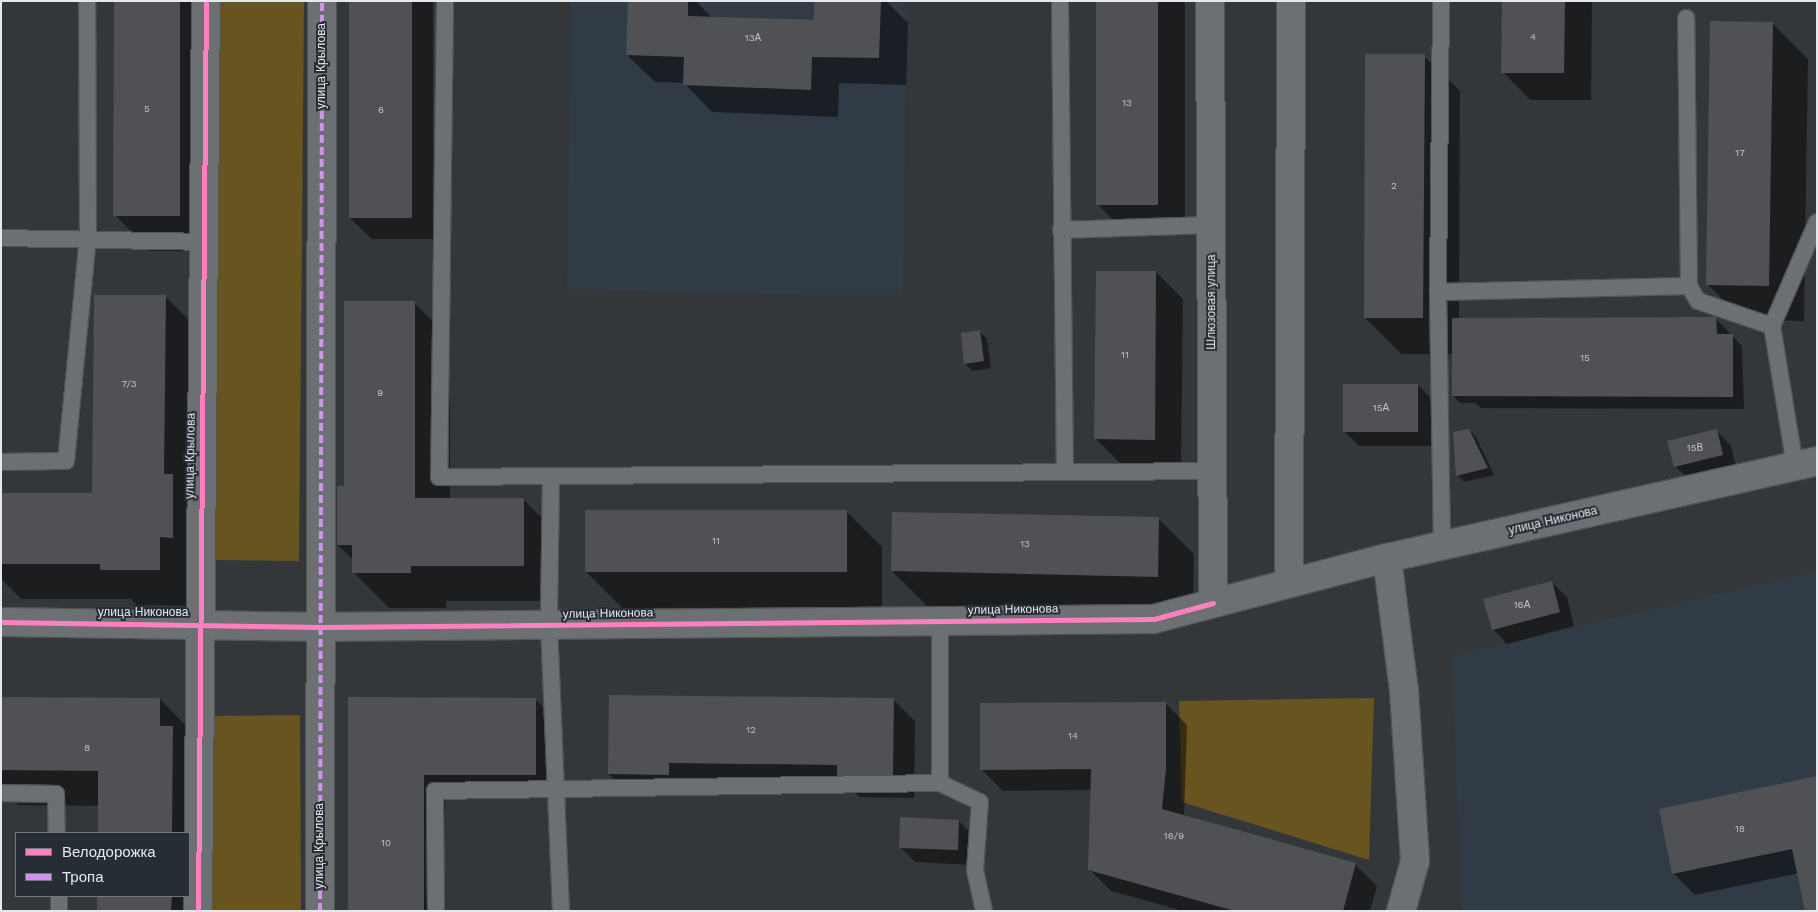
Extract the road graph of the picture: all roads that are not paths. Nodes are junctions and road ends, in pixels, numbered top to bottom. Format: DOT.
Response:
graph roads {
  1 [pos="87,1"];
  2 [pos="206,1"];
  3 [pos="322,1"];
  4 [pos="445,1"];
  5 [pos="1060,1"];
  6 [pos="1210,1"];
  7 [pos="1291,1"];
  8 [pos="1441,1"];
  9 [pos="1686,18"];
  10 [pos="1817,222"];
  11 [pos="1212,225"];
  12 [pos="1061,230"];
  13 [pos="88,237"];
  14 [pos="1,238"];
  15 [pos="203,242"];
  16 [pos="1690,286"];
  17 [pos="1438,292"];
  18 [pos="1772,326"];
  19 [pos="1,462"];
  20 [pos="1806,464"];
  21 [pos="1213,471"];
  22 [pos="1065,472"];
  23 [pos="551,476"];
  24 [pos="1442,546"];
  25 [pos="1387,558"];
  26 [pos="1289,584"];
  27 [pos="1213,604"];
  28 [pos="940,621"];
  29 [pos="1,622"];
  30 [pos="199,624"];
  31 [pos="549,625"];
  32 [pos="321,627"];
  33 [pos="940,783"];
  34 [pos="556,790"];
  35 [pos="1,793"];
  36 [pos="57,832"];
  37 [pos="59,897"];
  38 [pos="59,911"];
  39 [pos="198,911"];
  40 [pos="320,911"];
  41 [pos="436,911"];
  42 [pos="561,911"];
  43 [pos="984,911"];
  44 [pos="1401,911"];
  1 -- 13 [label="lane"];
  2 -- 15 [label="street, улица Крылова"];
  3 -- 32 [label="street, улица Крылова"];
  4 -- 23 [label="lane"];
  5 -- 12 [label="lane"];
  6 -- 11 [label="street, Шлюзовая улица"];
  7 -- 26 [label="street"];
  8 -- 17 [label="lane"];
  9 -- 16 [label="lane"];
  10 -- 18 [label="lane"];
  11 -- 12 [label="lane"];
  11 -- 21 [label="street, Шлюзовая улица"];
  12 -- 22 [label="lane"];
  13 -- 14 [label="lane"];
  13 -- 15 [label="lane"];
  13 -- 19 [label="lane"];
  15 -- 30 [label="street, улица Крылова"];
  16 -- 17 [label="lane"];
  16 -- 18 [label="lane"];
  17 -- 24 [label="lane"];
  18 -- 20 [label="lane"];
  20 -- 24 [label="street, улица Никонова"];
  21 -- 22 [label="lane"];
  21 -- 27 [label="street, Шлюзовая улица"];
  22 -- 23 [label="lane"];
  23 -- 31 [label="lane"];
  24 -- 25 [label="street, улица Никонова"];
  25 -- 26 [label="street, улица Никонова"];
  25 -- 44 [label="street"];
  26 -- 27 [label="street, улица Никонова"];
  27 -- 28 [label="street, улица Никонова"];
  28 -- 31 [label="street, улица Никонова"];
  28 -- 33 [label="lane"];
  29 -- 30 [label="street, улица Никонова"];
  30 -- 32 [label="street, улица Никонова"];
  30 -- 39 [label="street, улица Крылова"];
  31 -- 32 [label="street, улица Никонова"];
  31 -- 34 [label="lane"];
  32 -- 40 [label="street, улица Крылова"];
  33 -- 34 [label="lane"];
  33 -- 43 [label="lane"];
  34 -- 41 [label="lane"];
  34 -- 42 [label="lane"];
  35 -- 36 [label="lane"];
  37 -- 38 [label="lane"];
}
